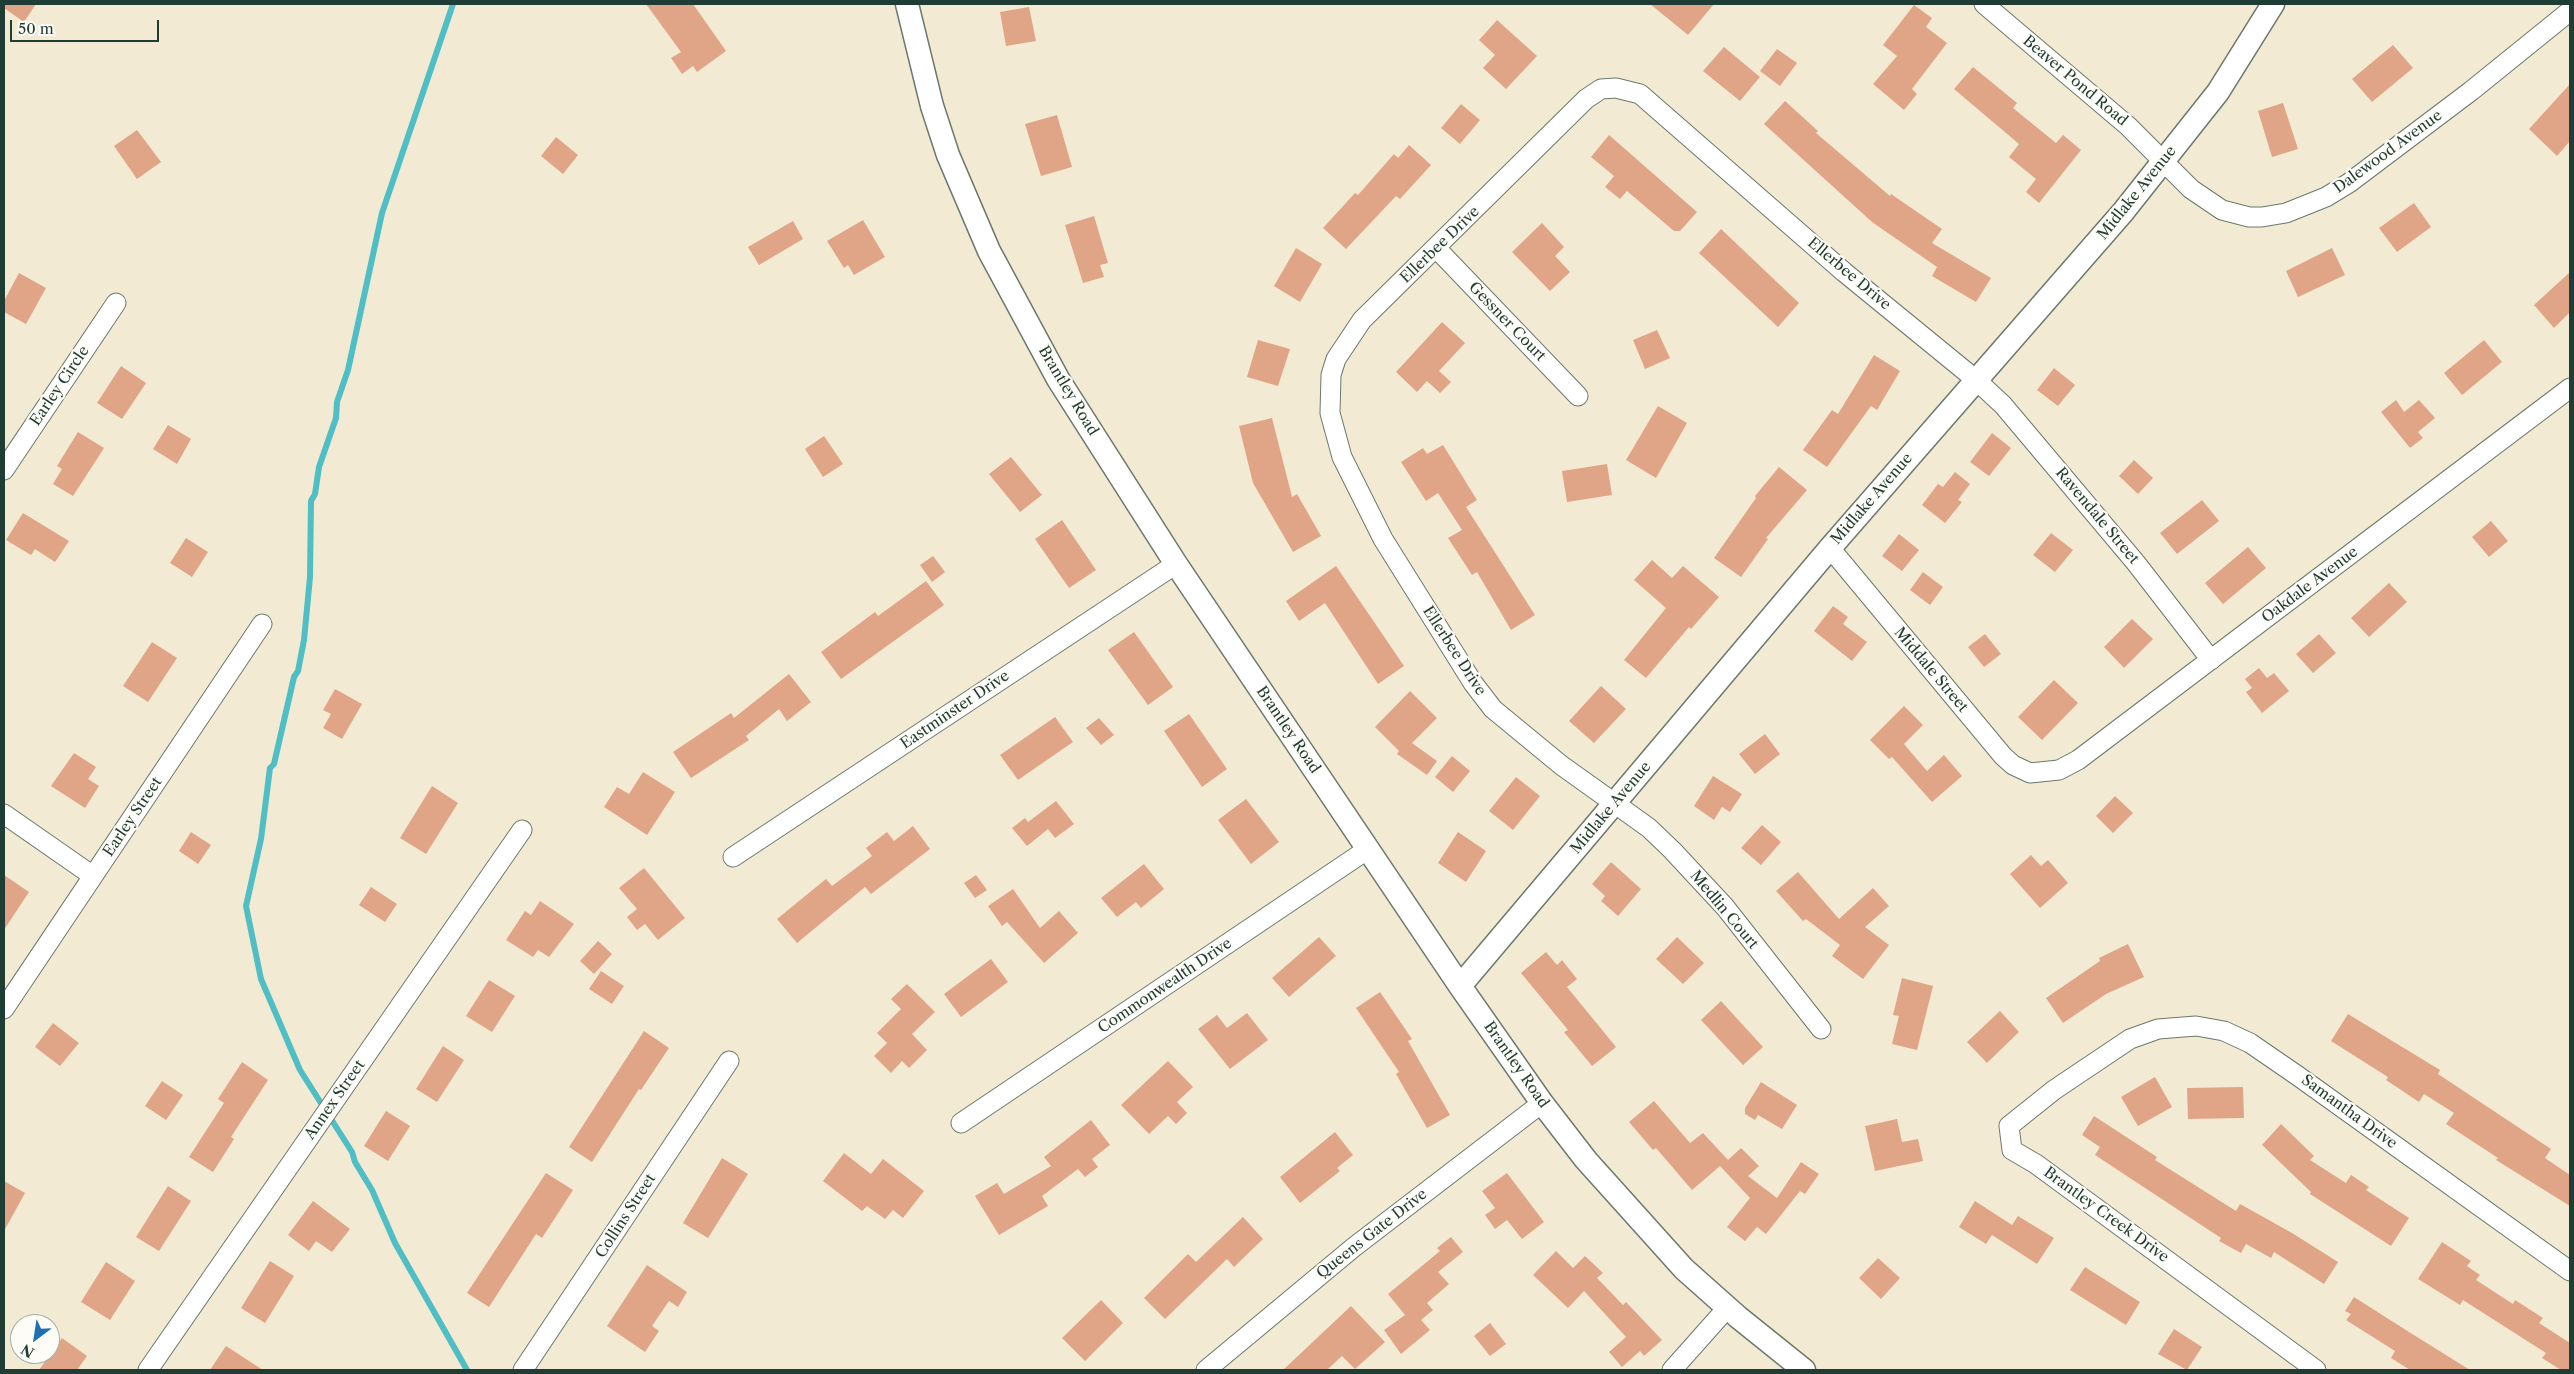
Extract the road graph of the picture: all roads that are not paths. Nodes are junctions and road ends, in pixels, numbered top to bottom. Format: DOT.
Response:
graph roads {
  1 [pos="907,4"];
  2 [pos="1984,4"];
  3 [pos="2274,4"];
  4 [pos="2570,12"];
  5 [pos="2164,161"];
  6 [pos="1437,249"];
  7 [pos="116,303"];
  8 [pos="1975,379"];
  9 [pos="2570,388"];
  10 [pos="1578,396"];
  11 [pos="4,470"];
  12 [pos="1830,548"];
  13 [pos="1176,564"];
  14 [pos="262,624"];
  15 [pos="2211,660"];
  16 [pos="2044,773"];
  17 [pos="1615,803"];
  18 [pos="4,814"];
  19 [pos="522,830"];
  20 [pos="1368,849"];
  21 [pos="734,857"];
  22 [pos="94,876"];
  23 [pos="1460,986"];
  24 [pos="4,1009"];
  25 [pos="1821,1029"];
  26 [pos="2107,1053"];
  27 [pos="728,1061"];
  28 [pos="1542,1102"];
  29 [pos="960,1123"];
  30 [pos="2570,1271"];
  31 [pos="1728,1307"];
  32 [pos="148,1370"];
  33 [pos="523,1370"];
  34 [pos="1206,1370"];
  35 [pos="1672,1370"];
  36 [pos="1804,1370"];
  37 [pos="2316,1370"];
  1 -- 13 [label="street, Brantley Road"];
  2 -- 5 [label="street, Beaver Pond Road"];
  3 -- 5 [label="street, Midlake Avenue"];
  4 -- 5 [label="street, Dalewood Avenue"];
  5 -- 8 [label="street, Midlake Avenue"];
  6 -- 8 [label="street, Ellerbee Drive"];
  6 -- 10 [label="street, Gessner Court"];
  6 -- 17 [label="street, Ellerbee Drive"];
  7 -- 11 [label="street, Earley Circle"];
  8 -- 12 [label="street, Midlake Avenue"];
  8 -- 15 [label="street, Ravendale Street"];
  9 -- 15 [label="street, Oakdale Avenue"];
  12 -- 16 [label="street, Middale Street"];
  12 -- 17 [label="street, Midlake Avenue"];
  13 -- 20 [label="street, Brantley Road"];
  13 -- 21 [label="street, Eastminster Drive"];
  14 -- 22 [label="street, Earley Street"];
  15 -- 16 [label="street, Oakdale Avenue"];
  17 -- 23 [label="street, Midlake Avenue"];
  17 -- 25 [label="street, Medlin Court"];
  18 -- 22 [label="street"];
  19 -- 32 [label="street, Annex Street"];
  20 -- 23 [label="street, Brantley Road"];
  20 -- 29 [label="street, Commonwealth Drive"];
  22 -- 24 [label="street, Earley Street"];
  23 -- 28 [label="street, Brantley Road"];
  26 -- 30 [label="street, Samantha Drive"];
  26 -- 37 [label="street, Brantley Creek Drive"];
  27 -- 33 [label="street, Collins Street"];
  28 -- 31 [label="street, Brantley Road"];
  28 -- 34 [label="street, Queens Gate Drive"];
  31 -- 35 [label="street"];
  31 -- 36 [label="street, Brantley Road"];
}
